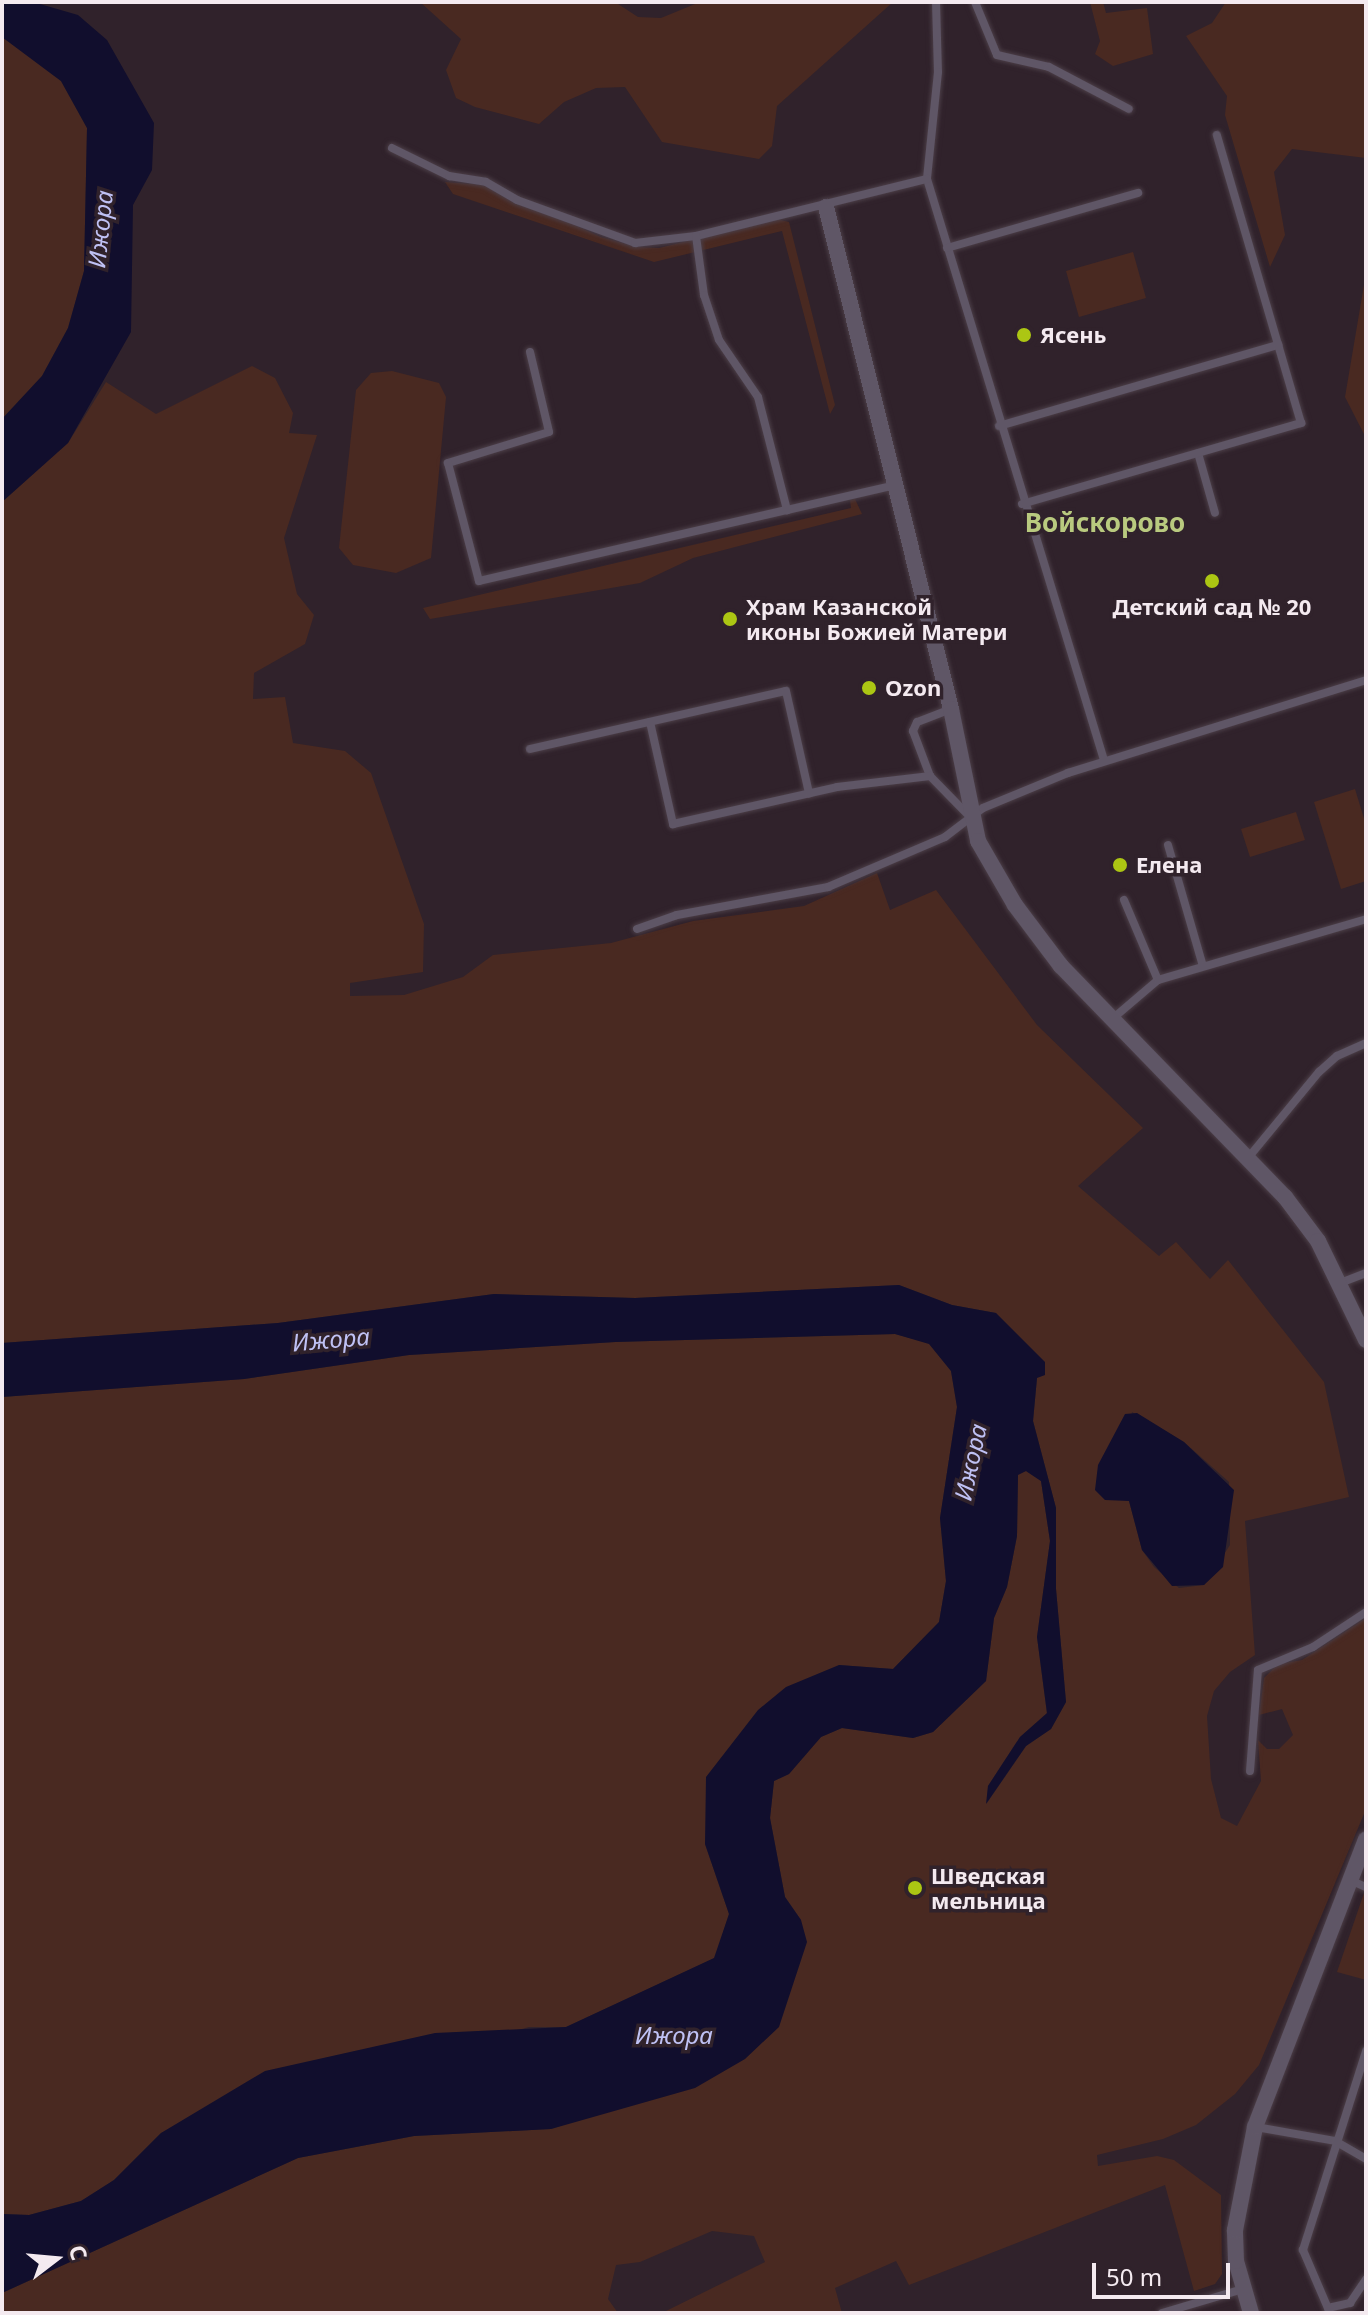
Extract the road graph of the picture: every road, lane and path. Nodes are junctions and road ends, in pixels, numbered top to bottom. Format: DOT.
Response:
graph roads {
  1 [pos="936,2"];
  2 [pos="975,2"];
  3 [pos="1129,109"];
  4 [pos="1217,135"];
  5 [pos="392,148"];
  6 [pos="927,179"];
  7 [pos="1138,193"];
  8 [pos="826,207"];
  9 [pos="696,236"];
  10 [pos="947,248"];
  11 [pos="1278,345"];
  12 [pos="530,352"];
  13 [pos="999,426"];
  14 [pos="1198,453"];
  15 [pos="895,485"];
  16 [pos="1022,504"];
  17 [pos="787,510"];
  18 [pos="1215,513"];
  19 [pos="1366,680"];
  20 [pos="951,709"];
  21 [pos="650,722"];
  22 [pos="530,749"];
  23 [pos="1104,760"];
  24 [pos="930,776"];
  25 [pos="809,793"];
  26 [pos="970,817"];
  27 [pos="1168,845"];
  28 [pos="1124,900"];
  29 [pos="1366,919"];
  30 [pos="637,929"];
  31 [pos="1203,966"];
  32 [pos="1158,980"];
  33 [pos="1110,1021"];
  34 [pos="1366,1043"];
  35 [pos="1247,1159"];
  36 [pos="1366,1273"];
  37 [pos="1340,1283"];
  38 [pos="1366,1340"];
  39 [pos="1366,1612"];
  40 [pos="1250,1771"];
  41 [pos="1366,1840"];
  42 [pos="1350,1880"];
  43 [pos="1366,1887"];
  44 [pos="1366,2051"];
  45 [pos="1255,2127"];
  46 [pos="1335,2141"];
  47 [pos="1366,2159"];
  48 [pos="1366,2279"];
  49 [pos="1243,2289"];
  50 [pos="1329,2310"];
  51 [pos="1162,2313"];
  52 [pos="1251,2313"];
  1 -- 6 [label="lane"];
  2 -- 3 [label="lane"];
  4 -- 11 [label="lane"];
  5 -- 9 [label="lane"];
  6 -- 8 [label="lane"];
  6 -- 10 [label="lane"];
  7 -- 10 [label="lane"];
  8 -- 9 [label="lane"];
  8 -- 15 [label="street"];
  9 -- 17 [label="lane"];
  10 -- 13 [label="lane"];
  11 -- 13 [label="lane"];
  11 -- 14 [label="lane"];
  12 -- 17 [label="lane"];
  13 -- 16 [label="lane"];
  14 -- 16 [label="lane"];
  14 -- 18 [label="lane"];
  15 -- 17 [label="lane"];
  15 -- 20 [label="street"];
  16 -- 23 [label="lane"];
  19 -- 23 [label="lane"];
  20 -- 24 [label="lane"];
  20 -- 26 [label="street"];
  21 -- 22 [label="lane"];
  21 -- 25 [label="lane"];
  21 -- 25 [label="lane"];
  23 -- 26 [label="lane"];
  24 -- 25 [label="lane"];
  24 -- 26 [label="lane"];
  26 -- 30 [label="lane"];
  26 -- 33 [label="street"];
  27 -- 31 [label="lane"];
  28 -- 32 [label="lane"];
  29 -- 31 [label="lane"];
  31 -- 32 [label="lane"];
  32 -- 33 [label="lane"];
  33 -- 35 [label="street"];
  34 -- 35 [label="lane"];
  35 -- 37 [label="street"];
  36 -- 37 [label="lane"];
  37 -- 38 [label="street"];
  39 -- 40 [label="lane"];
  41 -- 42 [label="street"];
  42 -- 43 [label="lane"];
  42 -- 45 [label="street"];
  44 -- 46 [label="lane"];
  45 -- 46 [label="lane"];
  45 -- 49 [label="street"];
  46 -- 47 [label="lane"];
  46 -- 50 [label="lane"];
  48 -- 50 [label="lane"];
  49 -- 51 [label="lane"];
  49 -- 52 [label="street"];
}
